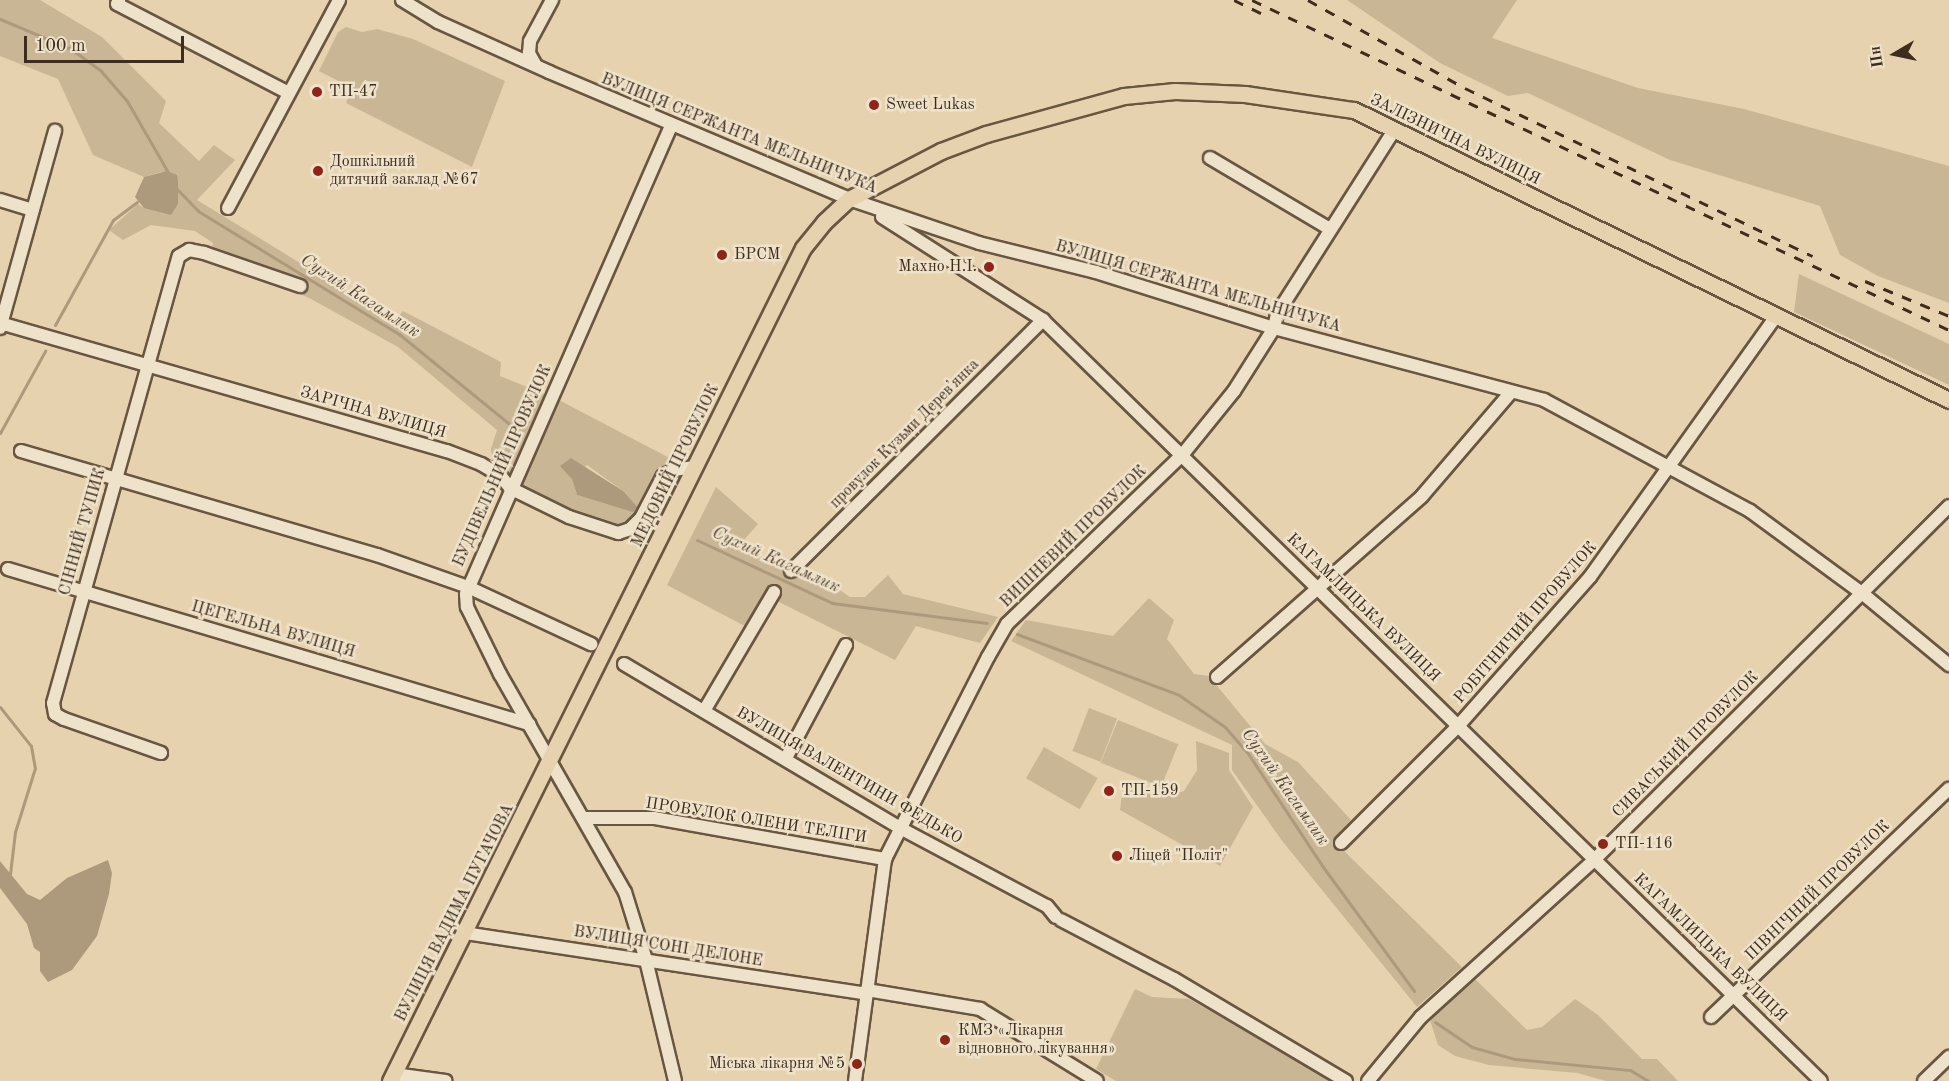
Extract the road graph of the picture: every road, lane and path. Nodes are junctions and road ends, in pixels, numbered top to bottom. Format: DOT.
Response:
graph roads {
  1 [pos="339,0"];
  2 [pos="402,0"];
  3 [pos="552,0"];
  4 [pos="118,2"];
  5 [pos="536,64"];
  6 [pos="287,92"];
  7 [pos="671,126"];
  8 [pos="1395,129"];
  9 [pos="55,130"];
  10 [pos="1210,158"];
  11 [pos="849,199"];
  12 [pos="0,200"];
  13 [pos="228,208"];
  14 [pos="33,210"];
  15 [pos="1330,229"];
  16 [pos="300,286"];
  17 [pos="1775,318"];
  18 [pos="1043,320"];
  19 [pos="1,325"];
  20 [pos="1274,328"];
  21 [pos="147,365"];
  22 [pos="1511,392"];
  23 [pos="1949,400"];
  24 [pos="21,451"];
  25 [pos="1182,454"];
  26 [pos="695,467"];
  27 [pos="1671,467"];
  28 [pos="115,479"];
  29 [pos="510,488"];
  30 [pos="1949,506"];
  31 [pos="8,569"];
  32 [pos="791,571"];
  33 [pos="468,587"];
  34 [pos="1318,588"];
  35 [pos="83,592"];
  36 [pos="774,592"];
  37 [pos="1863,594"];
  38 [pos="591,644"];
  39 [pos="846,645"];
  40 [pos="624,664"];
  41 [pos="1949,665"];
  42 [pos="1217,677"];
  43 [pos="704,711"];
  44 [pos="529,724"];
  45 [pos="1459,725"];
  46 [pos="161,753"];
  47 [pos="786,758"];
  48 [pos="551,761"];
  49 [pos="1949,789"];
  50 [pos="585,818"];
  51 [pos="900,828"];
  52 [pos="1341,843"];
  53 [pos="885,859"];
  54 [pos="1595,859"];
  55 [pos="465,933"];
  56 [pos="646,960"];
  57 [pos="867,992"];
  58 [pos="1734,995"];
  59 [pos="1711,1017"];
  60 [pos="1949,1057"];
  61 [pos="392,1077"];
  62 [pos="446,1081"];
  63 [pos="675,1081"];
  64 [pos="855,1081"];
  65 [pos="1097,1081"];
  66 [pos="1346,1081"];
  67 [pos="1368,1081"];
  68 [pos="1821,1081"];
  69 [pos="1924,1081"];
  1 -- 6 [label="street"];
  2 -- 5 [label="street, ВУЛИЦЯ СЕРЖАНТА МЕЛЬНИЧУКА"];
  3 -- 5 [label="street"];
  4 -- 6 [label="street"];
  5 -- 7 [label="street, ВУЛИЦЯ СЕРЖАНТА МЕЛЬНИЧУКА"];
  6 -- 13 [label="street"];
  7 -- 11 [label="street, ВУЛИЦЯ СЕРЖАНТА МЕЛЬНИЧУКА"];
  7 -- 29 [label="street, БУДІВЕЛЬНИЙ ПРОВУЛОК"];
  8 -- 11 [label="main road, ЗАЛІЗНИЧНА ВУЛИЦЯ"];
  8 -- 15 [label="street, ВИШНЕВИЙ ПРОВУЛОК"];
  8 -- 17 [label="main road, ЗАЛІЗНИЧНА ВУЛИЦЯ"];
  9 -- 14 [label="street"];
  10 -- 15 [label="street"];
  11 -- 18 [label="street, КАГАМЛИЦЬКА ВУЛИЦЯ"];
  11 -- 20 [label="street, ВУЛИЦЯ СЕРЖАНТА МЕЛЬНИЧУКА"];
  11 -- 26 [label="main road, МЕДОВИЙ ПРОВУЛОК"];
  12 -- 14 [label="street"];
  14 -- 19 [label="street"];
  15 -- 20 [label="street, ВИШНЕВИЙ ПРОВУЛОК"];
  16 -- 21 [label="street, СІННИЙ ТУПИК"];
  17 -- 23 [label="main road, ЗАЛІЗНИЧНА ВУЛИЦЯ"];
  17 -- 27 [label="street, РОБІТНИЧИЙ ПРОВУЛОК"];
  18 -- 25 [label="street, КАГАМЛИЦЬКА ВУЛИЦЯ"];
  18 -- 32 [label="street, провулок Кузьми Деревʼянка"];
  19 -- 21 [label="street, ЗАРІЧНА ВУЛИЦЯ"];
  20 -- 22 [label="street, ВУЛИЦЯ СЕРЖАНТА МЕЛЬНИЧУКА"];
  20 -- 25 [label="street, ВИШНЕВИЙ ПРОВУЛОК"];
  21 -- 28 [label="street, СІННИЙ ТУПИК"];
  21 -- 29 [label="street, ЗАРІЧНА ВУЛИЦЯ"];
  22 -- 27 [label="street, ВУЛИЦЯ СЕРЖАНТА МЕЛЬНИЧУКА"];
  22 -- 34 [label="street"];
  24 -- 28 [label="street"];
  25 -- 34 [label="street, КАГАМЛИЦЬКА ВУЛИЦЯ"];
  25 -- 51 [label="street, ВИШНЕВИЙ ПРОВУЛОК"];
  26 -- 29 [label="street, ЗАРІЧНА ВУЛИЦЯ"];
  26 -- 48 [label="main road, МЕДОВИЙ ПРОВУЛОК"];
  27 -- 37 [label="street, ВУЛИЦЯ СЕРЖАНТА МЕЛЬНИЧУКА"];
  27 -- 45 [label="street, РОБІТНИЧИЙ ПРОВУЛОК"];
  28 -- 33 [label="street"];
  28 -- 35 [label="street, СІННИЙ ТУПИК"];
  29 -- 33 [label="street, БУДІВЕЛЬНИЙ ПРОВУЛОК"];
  30 -- 37 [label="street, СИВАСЬКИЙ ПРОВУЛОК"];
  31 -- 35 [label="street, ЦЕГЕЛЬНА ВУЛИЦЯ"];
  33 -- 38 [label="street"];
  33 -- 44 [label="street, БУДІВЕЛЬНИЙ ПРОВУЛОК"];
  34 -- 42 [label="street"];
  34 -- 45 [label="street, КАГАМЛИЦЬКА ВУЛИЦЯ"];
  35 -- 44 [label="street, ЦЕГЕЛЬНА ВУЛИЦЯ"];
  35 -- 46 [label="street, СІННИЙ ТУПИК"];
  36 -- 43 [label="street"];
  37 -- 41 [label="street, ВУЛИЦЯ СЕРЖАНТА МЕЛЬНИЧУКА"];
  37 -- 54 [label="street, СИВАСЬКИЙ ПРОВУЛОК"];
  39 -- 47 [label="street"];
  40 -- 43 [label="street, ВУЛИЦЯ ВАЛЕНТИНИ ФЕДЬКО"];
  43 -- 47 [label="street, ВУЛИЦЯ ВАЛЕНТИНИ ФЕДЬКО"];
  44 -- 48 [label="street, БУДІВЕЛЬНИЙ ПРОВУЛОК"];
  45 -- 52 [label="street, РОБІТНИЧИЙ ПРОВУЛОК"];
  45 -- 54 [label="street, КАГАМЛИЦЬКА ВУЛИЦЯ"];
  47 -- 51 [label="street, ВУЛИЦЯ ВАЛЕНТИНИ ФЕДЬКО"];
  48 -- 50 [label="street, БУДІВЕЛЬНИЙ ПРОВУЛОК"];
  48 -- 55 [label="main road, ВУЛИЦЯ ВАДИМА ПУГАЧОВА"];
  49 -- 58 [label="street, ПІВНІЧНИЙ ПРОВУЛОК"];
  50 -- 53 [label="street, ПРОВУЛОК ОЛЕНИ ТЕЛІГИ"];
  50 -- 56 [label="street, БУДІВЕЛЬНИЙ ПРОВУЛОК"];
  51 -- 53 [label="street, ВИШНЕВИЙ ПРОВУЛОК"];
  51 -- 66 [label="street, ВУЛИЦЯ ВАЛЕНТИНИ ФЕДЬКО"];
  53 -- 57 [label="street, ВИШНЕВИЙ ПРОВУЛОК"];
  54 -- 58 [label="street, КАГАМЛИЦЬКА ВУЛИЦЯ"];
  54 -- 67 [label="street, СИВАСЬКИЙ ПРОВУЛОК"];
  55 -- 56 [label="street, ВУЛИЦЯ СОНІ ДЕЛОНЕ"];
  55 -- 61 [label="main road, ВУЛИЦЯ ВАДИМА ПУГАЧОВА"];
  56 -- 57 [label="street, ВУЛИЦЯ СОНІ ДЕЛОНЕ"];
  56 -- 63 [label="street, БУДІВЕЛЬНИЙ ПРОВУЛОК"];
  57 -- 64 [label="street, ВИШНЕВИЙ ПРОВУЛОК"];
  57 -- 65 [label="street, ВУЛИЦЯ СОНІ ДЕЛОНЕ"];
  58 -- 59 [label="street, ПІВНІЧНИЙ ПРОВУЛОК"];
  58 -- 68 [label="street, КАГАМЛИЦЬКА ВУЛИЦЯ"];
  60 -- 69 [label="street"];
  61 -- 62 [label="street"];
}
